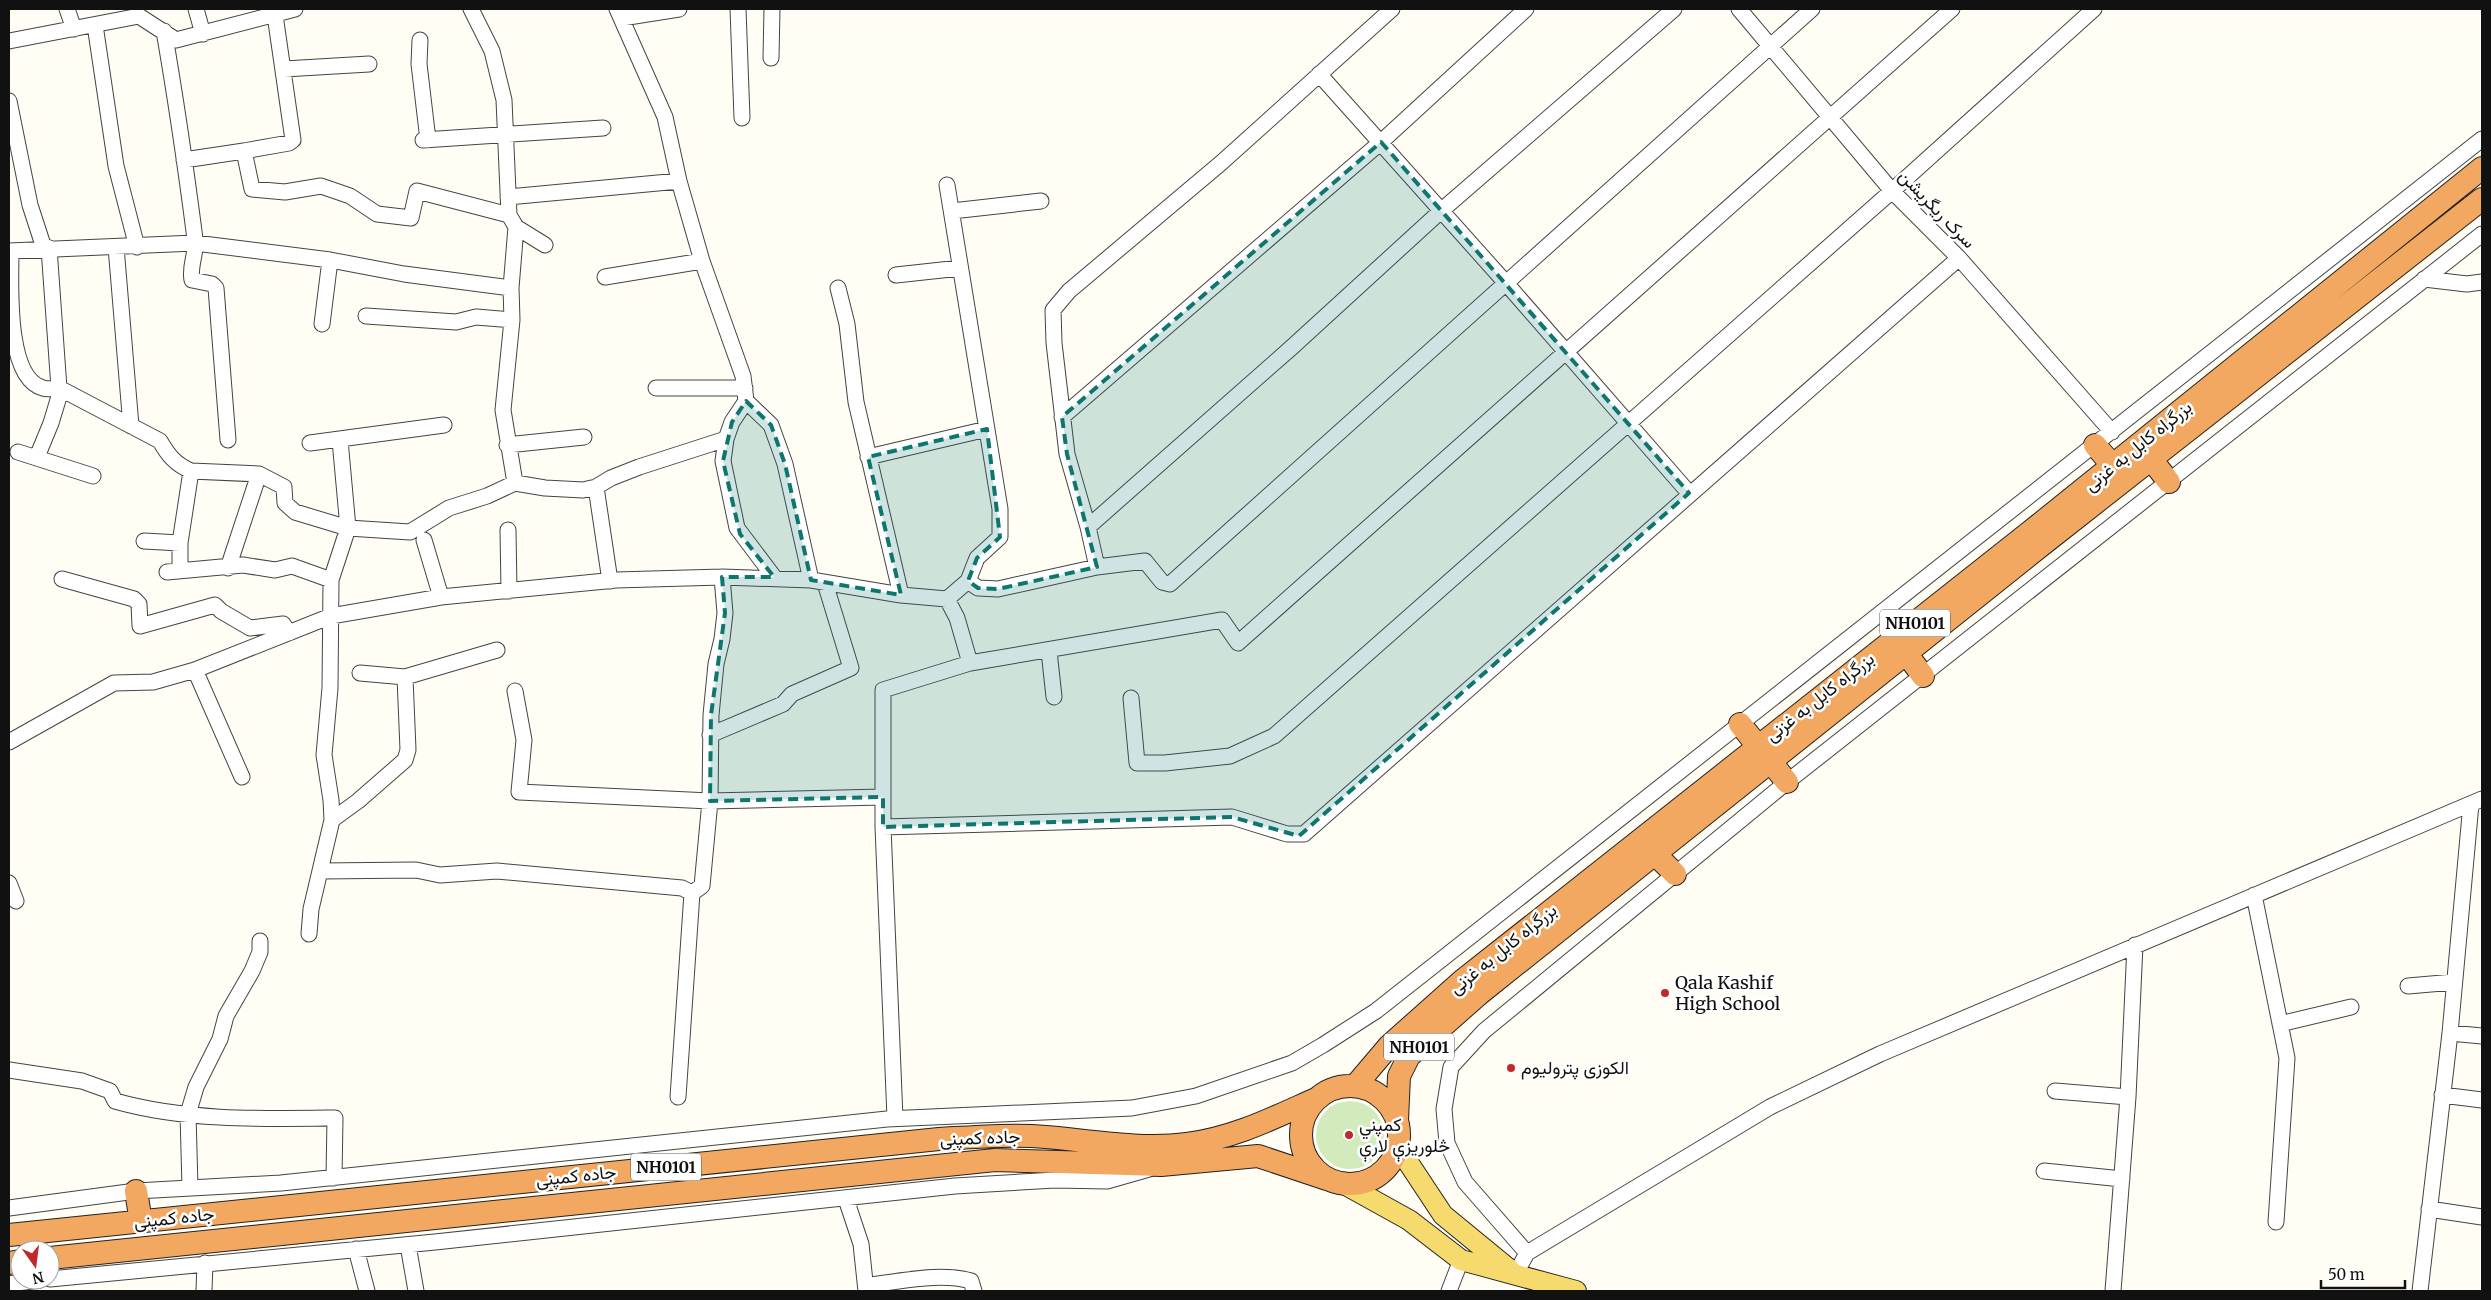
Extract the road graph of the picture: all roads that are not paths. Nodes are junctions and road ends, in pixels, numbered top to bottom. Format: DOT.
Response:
graph roads {
  1 [pos="67,9"];
  2 [pos="196,9"];
  3 [pos="295,9"];
  4 [pos="471,9"];
  5 [pos="680,9"];
  6 [pos="738,9"];
  7 [pos="772,9"];
  8 [pos="1392,9"];
  9 [pos="1526,9"];
  10 [pos="1674,9"];
  11 [pos="1740,9"];
  12 [pos="1812,9"];
  13 [pos="1952,9"];
  14 [pos="2094,9"];
  15 [pos="128,13"];
  16 [pos="620,13"];
  17 [pos="267,14"];
  18 [pos="95,25"];
  19 [pos="74,29"];
  20 [pos="164,31"];
  21 [pos="203,34"];
  22 [pos="9,40"];
  23 [pos="420,40"];
  24 [pos="1771,45"];
  25 [pos="771,58"];
  26 [pos="369,64"];
  27 [pos="284,68"];
  28 [pos="1320,74"];
  29 [pos="9,101"];
  30 [pos="1830,117"];
  31 [pos="742,118"];
  32 [pos="603,128"];
  33 [pos="505,135"];
  34 [pos="2482,139"];
  35 [pos="1381,142"];
  36 [pos="244,150"];
  37 [pos="184,160"];
  38 [pos="2482,168"];
  39 [pos="679,181"];
  40 [pos="947,185"];
  41 [pos="1892,191"];
  42 [pos="508,197"];
  43 [pos="2482,198"];
  44 [pos="1041,201"];
  45 [pos="1442,210"];
  46 [pos="952,211"];
  47 [pos="512,221"];
  48 [pos="2482,234"];
  49 [pos="196,243"];
  50 [pos="545,245"];
  51 [pos="116,247"];
  52 [pos="137,247"];
  53 [pos="49,248"];
  54 [pos="10,251"];
  55 [pos="1959,258"];
  56 [pos="330,260"];
  57 [pos="702,261"];
  58 [pos="960,268"];
  59 [pos="896,275"];
  60 [pos="605,277"];
  61 [pos="2424,279"];
  62 [pos="1505,282"];
  63 [pos="2482,282"];
  64 [pos="511,288"];
  65 [pos="838,288"];
  66 [pos="10,296"];
  67 [pos="366,316"];
  68 [pos="512,320"];
  69 [pos="322,324"];
  70 [pos="1566,352"];
  71 [pos="656,388"];
  72 [pos="60,389"];
  73 [pos="745,395"];
  74 [pos="1062,418"];
  75 [pos="1627,423"];
  76 [pos="444,424"];
  77 [pos="131,426"];
  78 [pos="986,429"];
  79 [pos="584,437"];
  80 [pos="2104,438"];
  81 [pos="228,440"];
  82 [pos="340,440"];
  83 [pos="726,440"];
  84 [pos="310,443"];
  85 [pos="508,445"];
  86 [pos="18,452"];
  87 [pos="37,457"];
  88 [pos="868,458"];
  89 [pos="2151,458"];
  90 [pos="2113,466"];
  91 [pos="191,472"];
  92 [pos="258,474"];
  93 [pos="93,476"];
  94 [pos="2169,482"];
  95 [pos="515,483"];
  96 [pos="596,487"];
  97 [pos="2096,490"];
  98 [pos="1689,493"];
  99 [pos="1088,527"];
  100 [pos="348,528"];
  101 [pos="508,530"];
  102 [pos="424,540"];
  103 [pos="144,541"];
  104 [pos="180,543"];
  105 [pos="1097,567"];
  106 [pos="228,568"];
  107 [pos="722,577"];
  108 [pos="774,578"];
  109 [pos="62,579"];
  110 [pos="331,580"];
  111 [pos="610,581"];
  112 [pos="968,581"];
  113 [pos="818,582"];
  114 [pos="509,591"];
  115 [pos="902,595"];
  116 [pos="441,597"];
  117 [pos="947,599"];
  118 [pos="330,616"];
  119 [pos="289,633"];
  120 [pos="497,650"];
  121 [pos="1049,651"];
  122 [pos="1906,653"];
  123 [pos="970,663"];
  124 [pos="195,670"];
  125 [pos="360,673"];
  126 [pos="1923,676"];
  127 [pos="405,677"];
  128 [pos="515,691"];
  129 [pos="1054,696"];
  130 [pos="1131,698"];
  131 [pos="1740,724"];
  132 [pos="710,735"];
  133 [pos="9,742"];
  134 [pos="1764,754"];
  135 [pos="242,777"];
  136 [pos="1787,782"];
  137 [pos="883,797"];
  138 [pos="710,800"];
  139 [pos="2476,802"];
  140 [pos="332,820"];
  141 [pos="883,827"];
  142 [pos="1655,854"];
  143 [pos="321,870"];
  144 [pos="1675,874"];
  145 [pos="9,883"];
  146 [pos="692,892"];
  147 [pos="2254,895"];
  148 [pos="16,901"];
  149 [pos="309,934"];
  150 [pos="260,941"];
  151 [pos="2135,946"];
  152 [pos="2454,982"];
  153 [pos="2408,986"];
  154 [pos="2351,1007"];
  155 [pos="2280,1024"];
  156 [pos="2450,1033"];
  157 [pos="2482,1036"];
  158 [pos="9,1070"];
  159 [pos="1355,1086"];
  160 [pos="2055,1091"];
  161 [pos="2442,1095"];
  162 [pos="678,1097"];
  163 [pos="2128,1097"];
  164 [pos="1316,1099"];
  165 [pos="2482,1100"];
  166 [pos="188,1114"];
  167 [pos="895,1118"];
  168 [pos="1397,1120"];
  169 [pos="1398,1147"];
  170 [pos="1161,1165"];
  171 [pos="2044,1170"];
  172 [pos="334,1178"];
  173 [pos="2122,1179"];
  174 [pos="1336,1182"];
  175 [pos="190,1188"];
  176 [pos="136,1191"];
  177 [pos="846,1199"];
  178 [pos="9,1208"];
  179 [pos="2429,1209"];
  180 [pos="2482,1217"];
  181 [pos="141,1222"];
  182 [pos="2276,1222"];
  183 [pos="9,1236"];
  184 [pos="408,1245"];
  185 [pos="356,1249"];
  186 [pos="1527,1253"];
  187 [pos="60,1257"];
  188 [pos="1461,1260"];
  189 [pos="205,1263"];
  190 [pos="1515,1275"];
  191 [pos="60,1278"];
  192 [pos="867,1288"];
  193 [pos="204,1291"];
  194 [pos="367,1291"];
  195 [pos="416,1291"];
  196 [pos="974,1291"];
  197 [pos="1449,1291"];
  198 [pos="1538,1291"];
  199 [pos="1576,1291"];
  200 [pos="2113,1291"];
  201 [pos="2420,1291"];
  1 -- 19 [label="street"];
  2 -- 21 [label="street"];
  3 -- 17 [label="street"];
  4 -- 33 [label="street"];
  5 -- 16 [label="street"];
  6 -- 31 [label="street"];
  7 -- 25 [label="street"];
  8 -- 28 [label="street"];
  9 -- 35 [label="street"];
  10 -- 45 [label="street"];
  11 -- 24 [label="street, سرک ریگریشن"];
  12 -- 24 [label="street"];
  13 -- 30 [label="street"];
  14 -- 41 [label="street"];
  15 -- 18 [label="street"];
  15 -- 20 [label="street"];
  16 -- 39 [label="street"];
  17 -- 21 [label="street"];
  17 -- 27 [label="street"];
  18 -- 19 [label="street"];
  18 -- 52 [label="street"];
  19 -- 22 [label="street"];
  20 -- 21 [label="street"];
  20 -- 37 [label="street"];
  23 -- 33 [label="street"];
  24 -- 30 [label="street, سرک ریگریشن"];
  24 -- 62 [label="street"];
  26 -- 27 [label="street"];
  27 -- 36 [label="street"];
  28 -- 35 [label="street"];
  28 -- 74 [label="street"];
  29 -- 53 [label="street"];
  30 -- 41 [label="street, سرک ریگریشن"];
  30 -- 70 [label="street"];
  32 -- 33 [label="street"];
  33 -- 42 [label="street"];
  34 -- 80 [label="street"];
  35 -- 45 [label="street"];
  35 -- 74 [label="street"];
  36 -- 37 [label="street"];
  36 -- 47 [label="street"];
  37 -- 49 [label="street"];
  38 -- 90 [label="highway, بزرگراه کابل به غزنی / NH0101"];
  39 -- 42 [label="street"];
  39 -- 57 [label="street"];
  40 -- 46 [label="street"];
  41 -- 55 [label="street, سرک ریگریشن"];
  41 -- 75 [label="street"];
  42 -- 47 [label="street"];
  43 -- 89 [label="highway, بزرگراه کابل به غزنی / NH0101"];
  44 -- 46 [label="street"];
  45 -- 62 [label="street"];
  45 -- 99 [label="street"];
  46 -- 58 [label="street"];
  47 -- 50 [label="street"];
  47 -- 64 [label="street"];
  48 -- 61 [label="street"];
  49 -- 52 [label="street"];
  49 -- 56 [label="street"];
  49 -- 81 [label="street"];
  51 -- 52 [label="street"];
  51 -- 53 [label="street"];
  51 -- 77 [label="street"];
  53 -- 54 [label="street"];
  53 -- 72 [label="street"];
  54 -- 66 [label="street"];
  55 -- 80 [label="street, سرک ریگریشن"];
  55 -- 98 [label="street"];
  56 -- 64 [label="street"];
  56 -- 69 [label="street"];
  57 -- 60 [label="street"];
  57 -- 73 [label="street"];
  58 -- 59 [label="street"];
  58 -- 78 [label="street"];
  61 -- 63 [label="street"];
  61 -- 94 [label="street"];
  62 -- 70 [label="street"];
  62 -- 105 [label="street"];
  64 -- 68 [label="street"];
  65 -- 88 [label="street"];
  66 -- 72 [label="street"];
  67 -- 68 [label="street"];
  68 -- 85 [label="street"];
  70 -- 75 [label="street"];
  70 -- 121 [label="street"];
  71 -- 73 [label="street"];
  72 -- 77 [label="street"];
  72 -- 87 [label="street"];
  73 -- 83 [label="street"];
  73 -- 113 [label="street"];
  74 -- 99 [label="street"];
  75 -- 98 [label="street"];
  75 -- 130 [label="street"];
  76 -- 82 [label="street"];
  77 -- 91 [label="street"];
  78 -- 88 [label="street"];
  78 -- 112 [label="street"];
  79 -- 85 [label="street"];
  80 -- 90 [label="highway"];
  80 -- 131 [label="street"];
  82 -- 84 [label="street"];
  82 -- 100 [label="street"];
  83 -- 96 [label="street"];
  83 -- 108 [label="street"];
  85 -- 95 [label="street"];
  86 -- 87 [label="street"];
  87 -- 93 [label="street"];
  88 -- 115 [label="street"];
  89 -- 94 [label="highway"];
  89 -- 97 [label="highway, بزرگراه کابل به غزنی / NH0101"];
  90 -- 97 [label="highway, بزرگراه کابل به غزنی / NH0101"];
  91 -- 92 [label="street"];
  91 -- 104 [label="street"];
  92 -- 100 [label="street"];
  92 -- 106 [label="street"];
  94 -- 126 [label="street"];
  95 -- 96 [label="street"];
  95 -- 100 [label="street"];
  96 -- 111 [label="street"];
  97 -- 122 [label="highway, بزرگراه کابل به غزنی / NH0101"];
  97 -- 134 [label="highway, بزرگراه کابل به غزنی / NH0101"];
  98 -- 141 [label="street"];
  99 -- 105 [label="street"];
  100 -- 110 [label="street"];
  101 -- 114 [label="street"];
  102 -- 116 [label="street"];
  103 -- 104 [label="street"];
  104 -- 106 [label="street"];
  105 -- 112 [label="street"];
  106 -- 110 [label="street"];
  107 -- 108 [label="street"];
  107 -- 111 [label="street"];
  107 -- 132 [label="street"];
  108 -- 113 [label="street"];
  109 -- 119 [label="street"];
  110 -- 118 [label="street"];
  111 -- 114 [label="street"];
  112 -- 117 [label="street"];
  113 -- 115 [label="street"];
  113 -- 132 [label="street"];
  114 -- 116 [label="street"];
  115 -- 117 [label="street"];
  116 -- 118 [label="street"];
  117 -- 123 [label="street"];
  118 -- 119 [label="street"];
  118 -- 140 [label="street"];
  119 -- 124 [label="street"];
  120 -- 127 [label="street"];
  121 -- 123 [label="street"];
  121 -- 129 [label="street"];
  122 -- 126 [label="highway"];
  122 -- 134 [label="highway, بزرگراه کابل به غزنی / NH0101"];
  123 -- 137 [label="street"];
  124 -- 133 [label="street"];
  124 -- 135 [label="street"];
  125 -- 127 [label="street"];
  126 -- 136 [label="street"];
  127 -- 140 [label="street"];
  128 -- 138 [label="street"];
  131 -- 134 [label="highway"];
  131 -- 167 [label="street"];
  132 -- 138 [label="street"];
  134 -- 136 [label="highway"];
  134 -- 142 [label="highway, بزرگراه کابل به غزنی / NH0101"];
  134 -- 159 [label="highway, بزرگراه کابل به غزنی / NH0101"];
  136 -- 144 [label="street"];
  137 -- 138 [label="street"];
  137 -- 141 [label="street"];
  138 -- 146 [label="street"];
  139 -- 147 [label="street"];
  139 -- 152 [label="street"];
  140 -- 143 [label="street"];
  141 -- 167 [label="street"];
  142 -- 144 [label="highway"];
  142 -- 168 [label="highway, بزرگراه کابل به غزنی / NH0101"];
  143 -- 146 [label="street"];
  143 -- 149 [label="street"];
  144 -- 186 [label="street"];
  145 -- 148 [label="street"];
  146 -- 162 [label="street"];
  147 -- 151 [label="street"];
  147 -- 155 [label="street"];
  150 -- 166 [label="street"];
  151 -- 163 [label="street"];
  151 -- 186 [label="street"];
  152 -- 153 [label="street"];
  152 -- 156 [label="street"];
  154 -- 155 [label="street"];
  155 -- 182 [label="street"];
  156 -- 157 [label="street"];
  156 -- 161 [label="street"];
  158 -- 166 [label="street"];
  159 -- 164 [label="highway, NH0101"];
  159 -- 168 [label="highway, NH0101"];
  160 -- 163 [label="street"];
  161 -- 165 [label="street"];
  161 -- 179 [label="street"];
  163 -- 173 [label="street"];
  164 -- 174 [label="highway, NH0101"];
  164 -- 181 [label="highway, جاده کمپنی / NH0101"];
  166 -- 172 [label="street"];
  166 -- 175 [label="street"];
  167 -- 172 [label="street"];
  168 -- 169 [label="highway, NH0101"];
  169 -- 174 [label="highway, NH0101"];
  169 -- 190 [label="main road"];
  170 -- 174 [label="highway, جاده کمپنی / NH0101"];
  170 -- 177 [label="street"];
  170 -- 187 [label="highway, جاده کمپنی / NH0101"];
  171 -- 173 [label="street"];
  172 -- 175 [label="street"];
  173 -- 200 [label="street"];
  174 -- 188 [label="main road"];
  175 -- 176 [label="street"];
  176 -- 178 [label="street"];
  176 -- 181 [label="highway"];
  177 -- 184 [label="street"];
  177 -- 192 [label="street"];
  179 -- 180 [label="street"];
  179 -- 201 [label="street"];
  181 -- 183 [label="highway, جاده کمپنی / NH0101"];
  184 -- 185 [label="street"];
  184 -- 195 [label="street"];
  185 -- 189 [label="street"];
  185 -- 194 [label="street"];
  186 -- 190 [label="street"];
  188 -- 190 [label="main road"];
  188 -- 197 [label="street"];
  189 -- 191 [label="street"];
  189 -- 193 [label="street"];
  190 -- 198 [label="main road"];
  190 -- 199 [label="main road"];
  192 -- 196 [label="street"];
}
